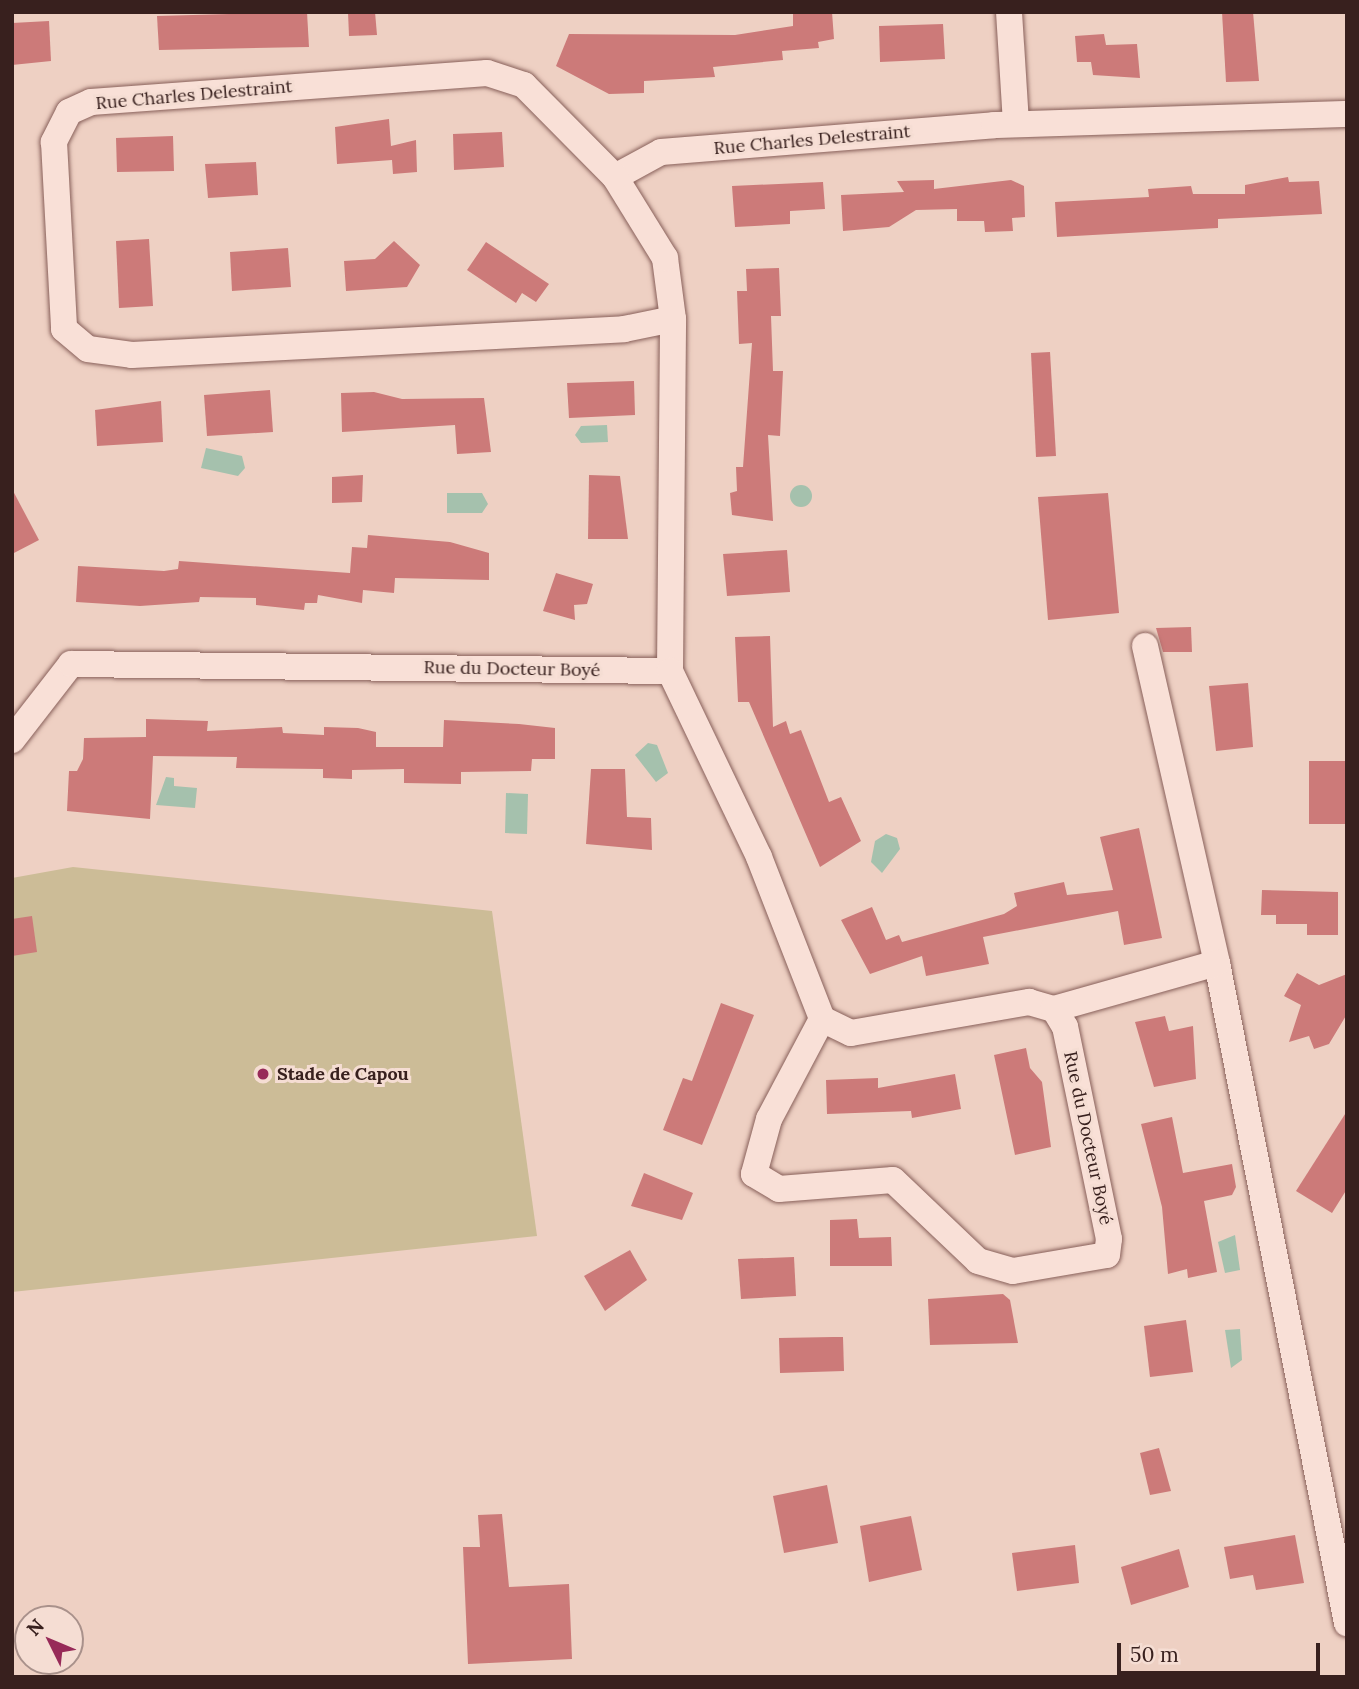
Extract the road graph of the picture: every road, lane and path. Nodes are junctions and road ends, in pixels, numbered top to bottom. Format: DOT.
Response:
graph roads {
  1 [pos="1009,12"];
  2 [pos="1347,114"];
  3 [pos="1016,124"];
  4 [pos="615,177"];
  5 [pos="673,319"];
  6 [pos="1145,646"];
  7 [pos="670,671"];
  8 [pos="12,740"];
  9 [pos="1217,962"];
  10 [pos="1054,1009"];
  11 [pos="822,1019"];
  12 [pos="1347,1623"];
  1 -- 3 [label="street"];
  2 -- 3 [label="street, Rue Charles Delestraint"];
  3 -- 4 [label="street, Rue Charles Delestraint"];
  4 -- 5 [label="street, Rue Charles Delestraint"];
  4 -- 5 [label="street, Rue Charles Delestraint"];
  5 -- 7 [label="street, Rue Charles Delestraint"];
  6 -- 9 [label="street"];
  7 -- 8 [label="street, Rue du Docteur Boyé"];
  7 -- 11 [label="street"];
  9 -- 10 [label="street"];
  9 -- 12 [label="street"];
  10 -- 11 [label="street"];
  10 -- 11 [label="street, Rue du Docteur Boyé"];
}
